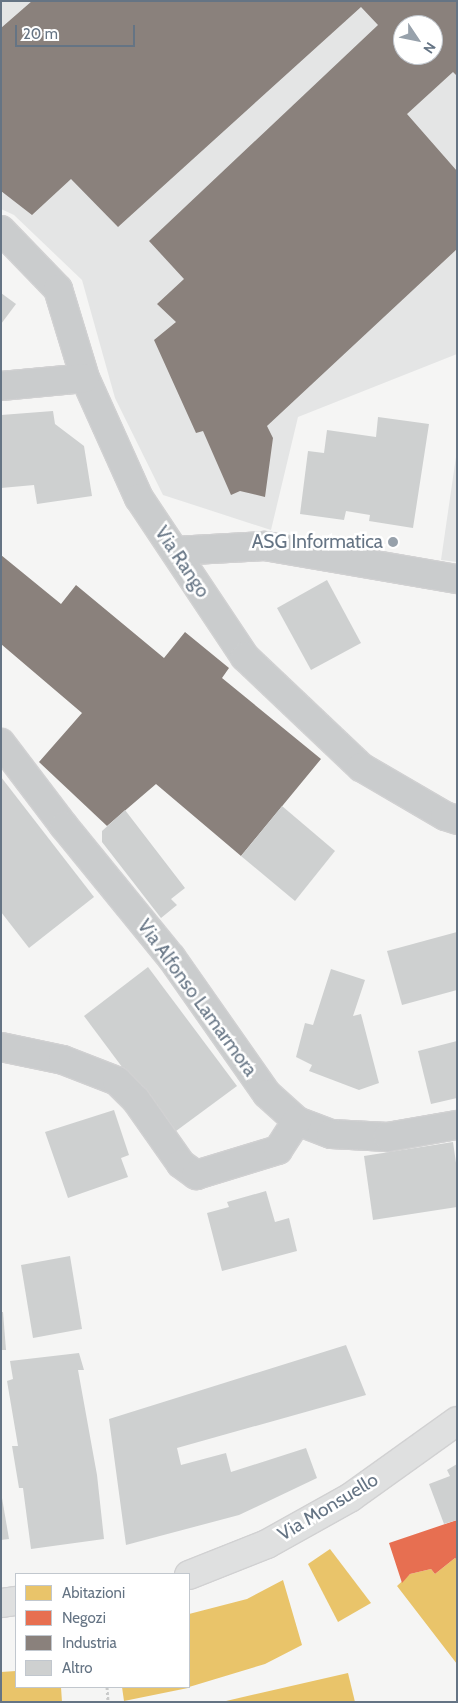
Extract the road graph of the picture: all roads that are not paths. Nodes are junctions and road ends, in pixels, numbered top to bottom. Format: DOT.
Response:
graph roads {
  1 [pos="1,230"];
  2 [pos="85,378"];
  3 [pos="1,386"];
  4 [pos="175,551"];
  5 [pos="457,579"];
  6 [pos="1,743"];
  7 [pos="457,820"];
  8 [pos="1,1047"];
  9 [pos="297,1121"];
  10 [pos="457,1125"];
  11 [pos="457,1421"];
  12 [pos="190,1575"];
  13 [pos="15,1601"];
  14 [pos="1,1603"];
  1 -- 2 [label="street, Via Rango"];
  2 -- 3 [label="street"];
  2 -- 4 [label="street, Via Rango"];
  4 -- 5 [label="street"];
  4 -- 7 [label="street, Via Rango"];
  6 -- 9 [label="street, Via Alfonso Lamarmora"];
  8 -- 9 [label="street"];
  9 -- 10 [label="street, Via Alfonso Lamarmora"];
  11 -- 12 [label="main road, Via Monsuello"];
  13 -- 14 [label="main road"];
}
